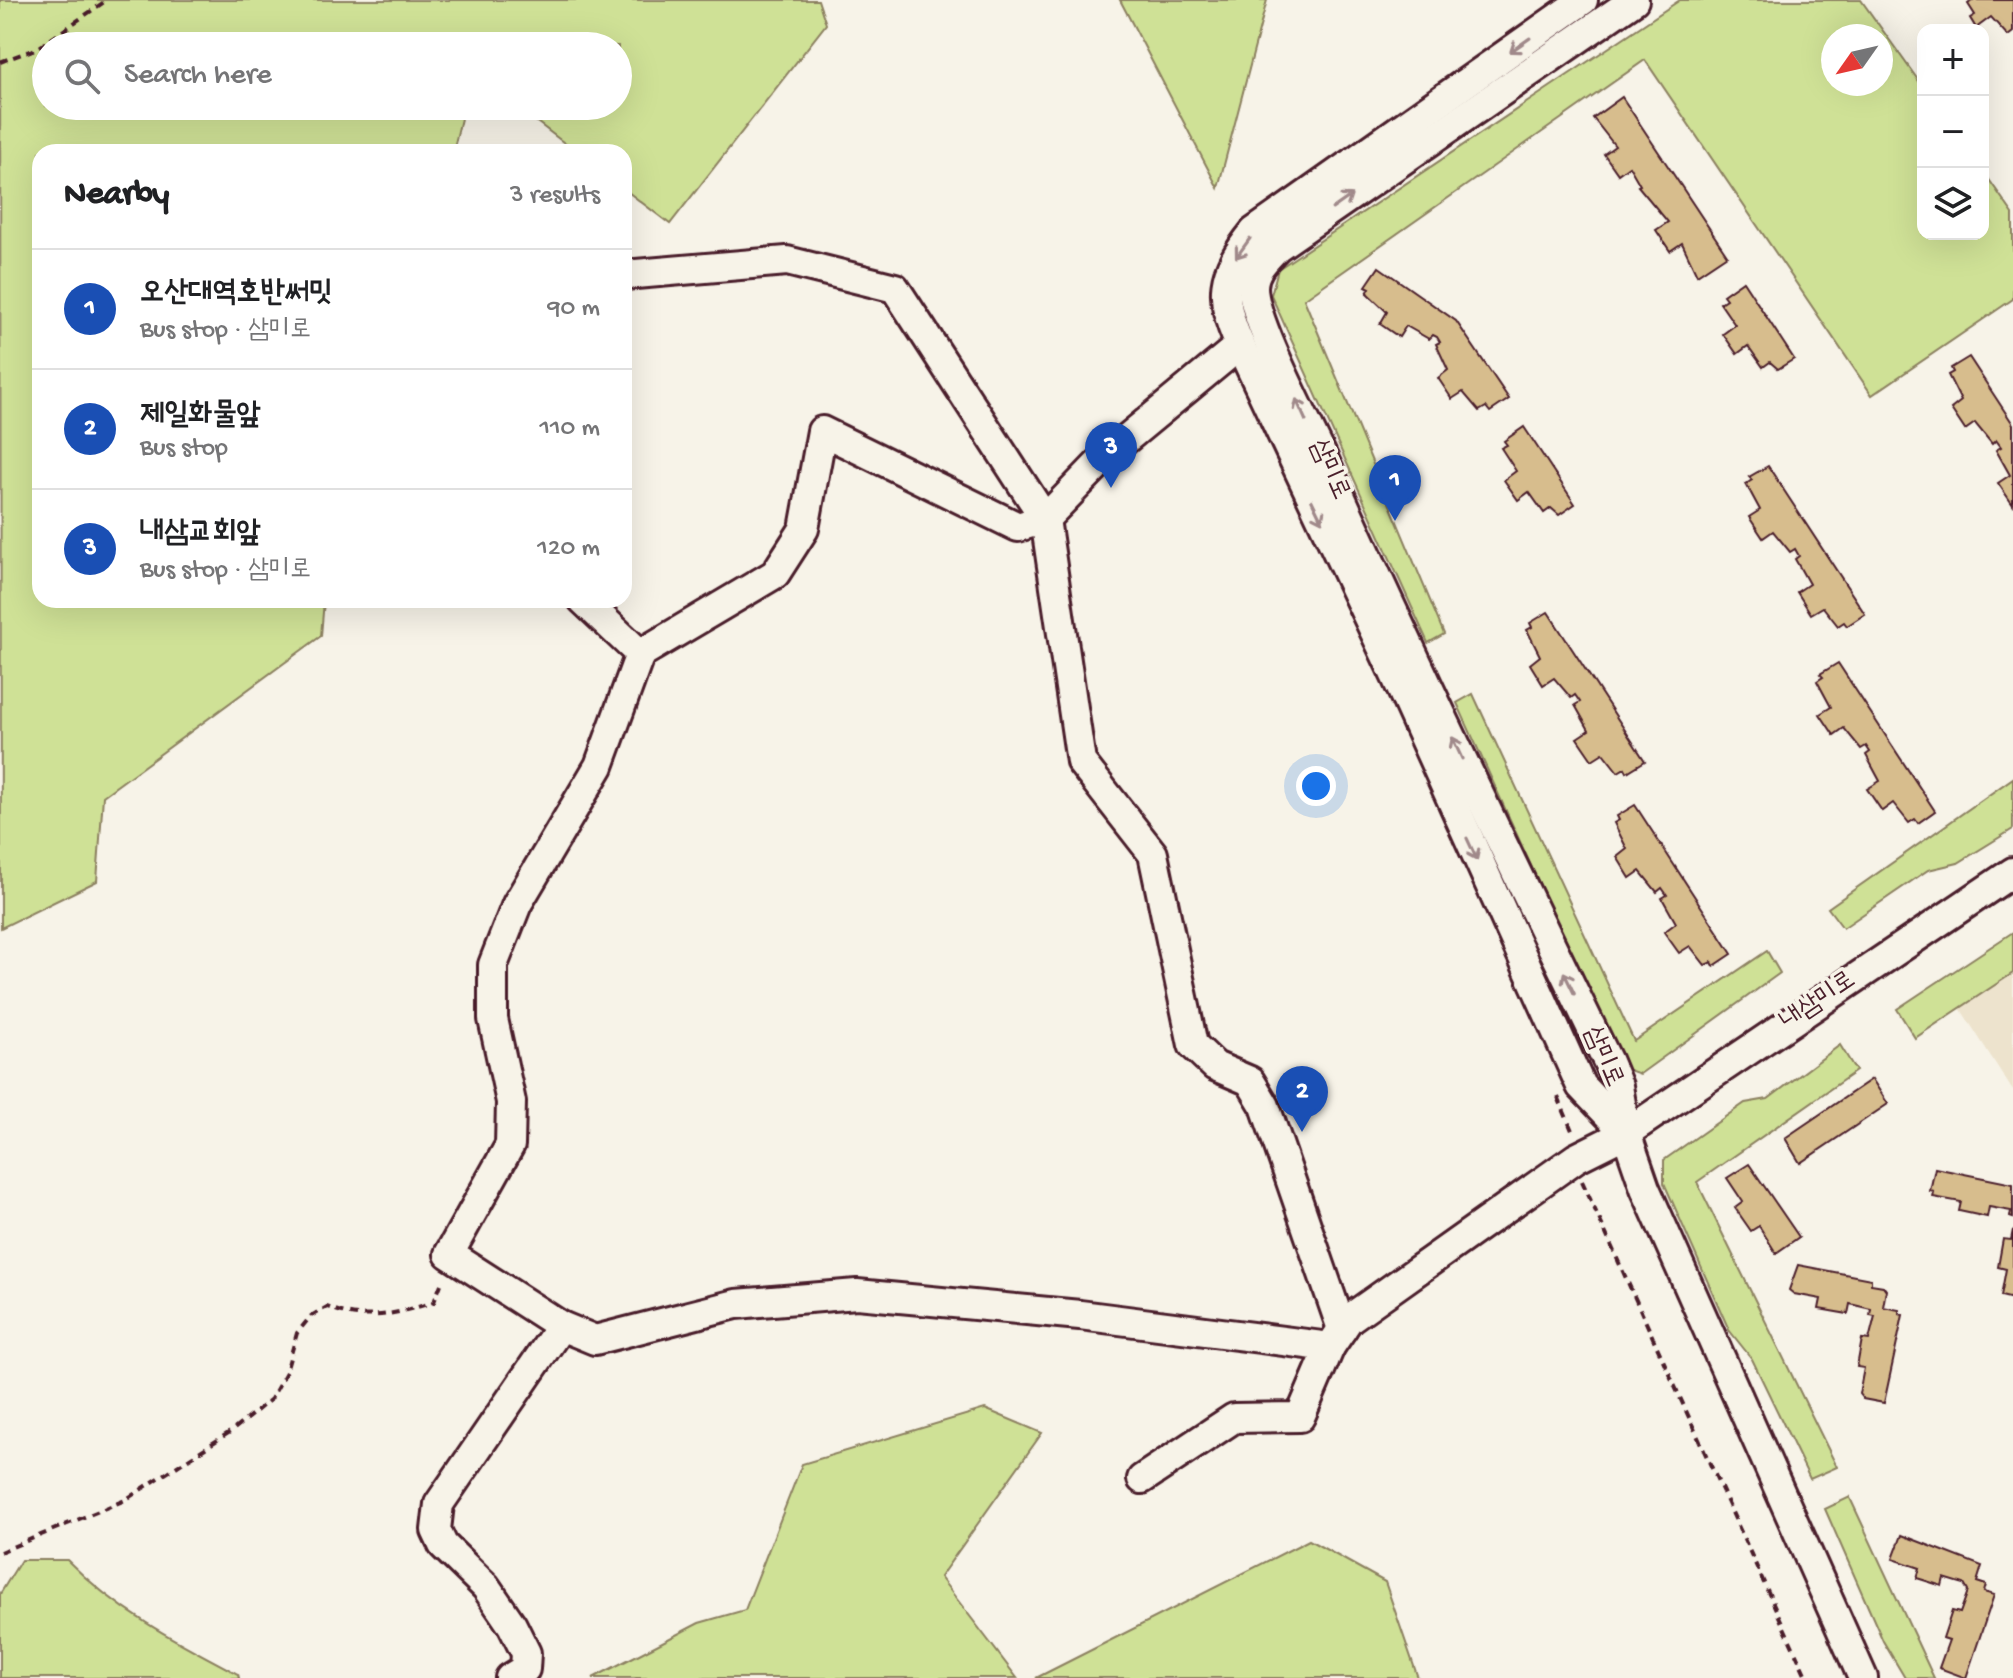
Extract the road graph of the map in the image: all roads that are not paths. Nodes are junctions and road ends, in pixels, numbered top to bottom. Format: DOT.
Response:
graph roads {
  1 [pos="1583,0"];
  2 [pos="1634,0"];
  3 [pos="632,274"];
  4 [pos="1240,345"];
  5 [pos="1045,519"];
  6 [pos="591,608"];
  7 [pos="640,654"];
  8 [pos="2013,872"];
  9 [pos="1626,1133"];
  10 [pos="561,1326"];
  11 [pos="1336,1338"];
  12 [pos="1142,1479"];
  13 [pos="510,1678"];
  14 [pos="1863,1678"];
  1 -- 4 [label="street, 삼미로, one-way"];
  9 -- 2 [label="street, 삼미로, one-way"];
  3 -- 5 [label="street"];
  4 -- 5 [label="street"];
  4 -- 9 [label="street, 삼미로, one-way"];
  5 -- 7 [label="street"];
  5 -- 11 [label="street"];
  6 -- 7 [label="street"];
  7 -- 10 [label="street"];
  8 -- 9 [label="street, 내삼미로"];
  9 -- 11 [label="street, 내삼미로"];
  9 -- 14 [label="street, 삼미로"];
  10 -- 11 [label="street"];
  10 -- 13 [label="street"];
  11 -- 12 [label="street"];
}
